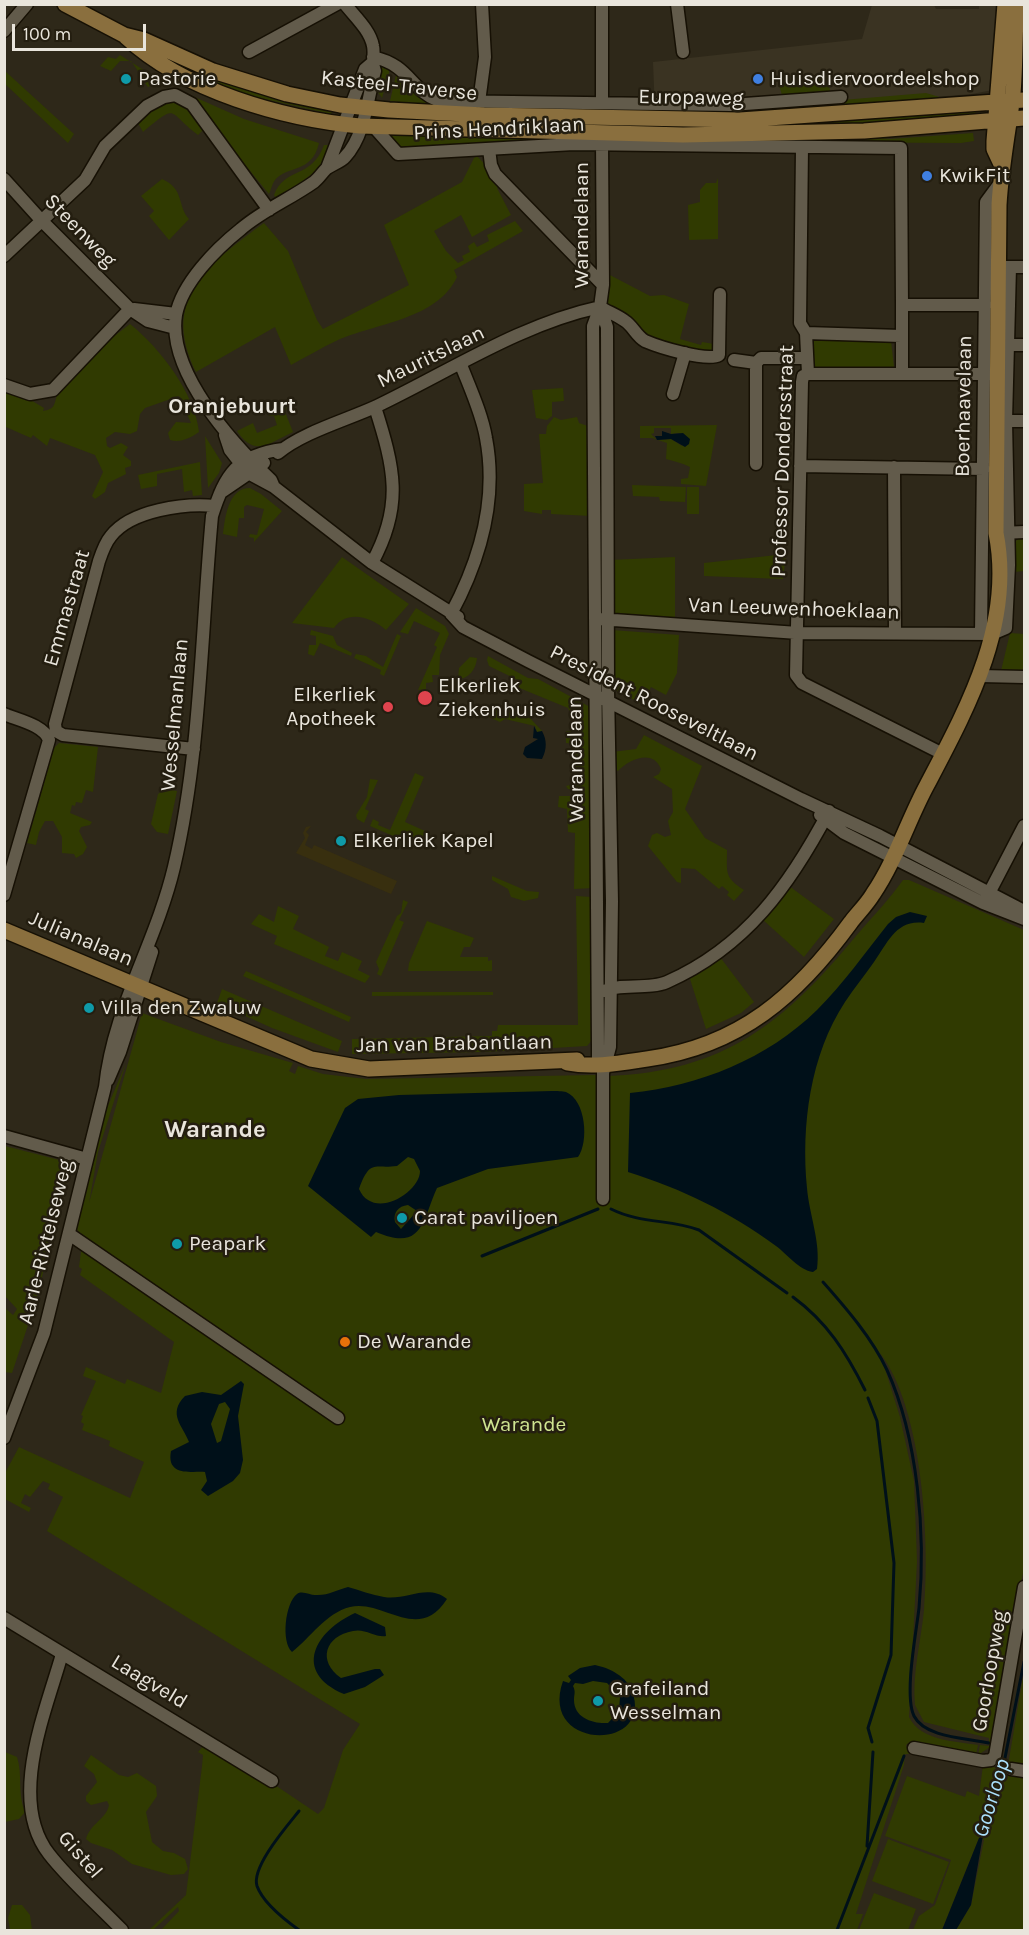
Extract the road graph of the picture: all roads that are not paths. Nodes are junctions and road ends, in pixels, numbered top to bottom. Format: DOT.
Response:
graph roads {
  1 [pos="27,4"];
  2 [pos="65,4"];
  3 [pos="337,4"];
  4 [pos="345,4"];
  5 [pos="482,4"];
  6 [pos="602,4"];
  7 [pos="677,4"];
  8 [pos="1005,4"];
  9 [pos="1017,4"];
  10 [pos="4,30"];
  11 [pos="124,35"];
  12 [pos="249,52"];
  13 [pos="682,52"];
  14 [pos="372,60"];
  15 [pos="841,97"];
  16 [pos="1018,100"];
  17 [pos="479,102"];
  18 [pos="995,102"];
  19 [pos="358,107"];
  20 [pos="606,110"];
  21 [pos="1009,120"];
  22 [pos="1024,125"];
  23 [pos="360,126"];
  24 [pos="598,138"];
  25 [pos="802,148"];
  26 [pos="489,149"];
  27 [pos="4,179"];
  28 [pos="1000,183"];
  29 [pos="269,210"];
  30 [pos="41,220"];
  31 [pos="4,256"];
  32 [pos="1004,267"];
  33 [pos="1024,267"];
  34 [pos="603,285"];
  35 [pos="720,294"];
  36 [pos="902,305"];
  37 [pos="986,305"];
  38 [pos="600,307"];
  39 [pos="130,309"];
  40 [pos="176,314"];
  41 [pos="175,328"];
  42 [pos="806,333"];
  43 [pos="901,336"];
  44 [pos="1008,345"];
  45 [pos="1024,345"];
  46 [pos="685,353"];
  47 [pos="807,358"];
  48 [pos="734,360"];
  49 [pos="756,363"];
  50 [pos="461,364"];
  51 [pos="808,374"];
  52 [pos="902,374"];
  53 [pos="997,374"];
  54 [pos="4,385"];
  55 [pos="674,394"];
  56 [pos="375,407"];
  57 [pos="1006,421"];
  58 [pos="1024,421"];
  59 [pos="756,464"];
  60 [pos="249,465"];
  61 [pos="800,466"];
  62 [pos="894,467"];
  63 [pos="984,468"];
  64 [pos="215,506"];
  65 [pos="996,532"];
  66 [pos="1024,532"];
  67 [pos="372,563"];
  68 [pos="451,614"];
  69 [pos="601,619"];
  70 [pos="798,633"];
  71 [pos="895,633"];
  72 [pos="987,634"];
  73 [pos="981,676"];
  74 [pos="1024,677"];
  75 [pos="594,694"];
  76 [pos="608,701"];
  77 [pos="4,714"];
  78 [pos="52,733"];
  79 [pos="194,749"];
  80 [pos="943,754"];
  81 [pos="826,815"];
  82 [pos="1024,826"];
  83 [pos="892,850"];
  84 [pos="4,895"];
  85 [pos="987,898"];
  86 [pos="1024,911"];
  87 [pos="1024,919"];
  88 [pos="4,930"];
  89 [pos="137,985"];
  90 [pos="611,987"];
  91 [pos="598,995"];
  92 [pos="603,1060"];
  93 [pos="4,1136"];
  94 [pos="87,1159"];
  95 [pos="603,1198"];
  96 [pos="69,1234"];
  97 [pos="338,1418"];
  98 [pos="4,1438"];
  99 [pos="1024,1587"];
  100 [pos="4,1618"];
  101 [pos="62,1654"];
  102 [pos="914,1748"];
  103 [pos="1011,1769"];
  104 [pos="1024,1772"];
  105 [pos="272,1781"];
  106 [pos="122,1930"];
  1 -- 10 [label="street"];
  2 -- 11 [label="main road, Kasteel-Traverse"];
  3 -- 12 [label="street"];
  4 -- 14 [label="street"];
  5 -- 17 [label="street"];
  6 -- 20 [label="street"];
  7 -- 13 [label="street"];
  8 -- 18 [label="main road"];
  9 -- 16 [label="main road"];
  11 -- 19 [label="main road, Kasteel-Traverse"];
  11 -- 23 [label="main road, Kasteel-Traverse"];
  14 -- 17 [label="street, Europaweg"];
  14 -- 19 [label="street"];
  15 -- 20 [label="street, Europaweg"];
  16 -- 18 [label="main road, Europaweg"];
  16 -- 21 [label="main road"];
  17 -- 20 [label="street, Europaweg"];
  18 -- 20 [label="main road, Europaweg"];
  18 -- 21 [label="main road"];
  19 -- 20 [label="main road, Kasteel-Traverse"];
  19 -- 23 [label="street"];
  21 -- 22 [label="street, Europaweg"];
  21 -- 24 [label="main road, Europaweg"];
  21 -- 28 [label="main road, Boerhaavelaan"];
  23 -- 24 [label="main road, Kasteel-Traverse"];
  23 -- 26 [label="street, Prins Hendriklaan"];
  23 -- 29 [label="street"];
  24 -- 25 [label="street"];
  24 -- 26 [label="street, Prins Hendriklaan"];
  24 -- 34 [label="street, Warandelaan"];
  25 -- 36 [label="street"];
  25 -- 42 [label="street, Professor Dondersstraat"];
  26 -- 34 [label="street"];
  27 -- 30 [label="street, Steenweg"];
  28 -- 32 [label="main road, Boerhaavelaan"];
  28 -- 37 [label="street, Boerhaavelaan"];
  29 -- 30 [label="street"];
  29 -- 40 [label="street"];
  30 -- 31 [label="street"];
  30 -- 39 [label="street, Steenweg"];
  32 -- 33 [label="street"];
  32 -- 44 [label="street, Boerhaavelaan"];
  32 -- 53 [label="main road, Boerhaavelaan"];
  34 -- 38 [label="street, Warandelaan"];
  35 -- 46 [label="street"];
  36 -- 37 [label="street"];
  36 -- 43 [label="street"];
  37 -- 53 [label="street, Boerhaavelaan"];
  38 -- 46 [label="street"];
  38 -- 50 [label="street, Mauritslaan"];
  38 -- 69 [label="street, Warandelaan"];
  39 -- 40 [label="street"];
  39 -- 41 [label="street, Steenweg"];
  39 -- 54 [label="street"];
  40 -- 41 [label="street"];
  41 -- 60 [label="street, President Rooseveltlaan"];
  42 -- 43 [label="street"];
  42 -- 47 [label="street, Professor Dondersstraat"];
  43 -- 52 [label="street"];
  44 -- 45 [label="street"];
  44 -- 53 [label="street, Boerhaavelaan"];
  46 -- 55 [label="street"];
  47 -- 49 [label="street"];
  47 -- 51 [label="street, Professor Dondersstraat"];
  48 -- 49 [label="street"];
  49 -- 59 [label="street"];
  50 -- 56 [label="street, Mauritslaan"];
  50 -- 68 [label="street"];
  51 -- 52 [label="street"];
  51 -- 61 [label="street, Professor Dondersstraat"];
  52 -- 53 [label="street"];
  53 -- 57 [label="street, Boerhaavelaan"];
  53 -- 63 [label="street, Boerhaavelaan"];
  53 -- 65 [label="main road, Boerhaavelaan"];
  56 -- 60 [label="street, Mauritslaan"];
  56 -- 67 [label="street"];
  57 -- 58 [label="street"];
  57 -- 65 [label="street, Boerhaavelaan"];
  60 -- 64 [label="street, Wesselmanlaan"];
  60 -- 67 [label="street, President Rooseveltlaan"];
  61 -- 62 [label="street"];
  61 -- 70 [label="street, Professor Dondersstraat"];
  62 -- 63 [label="street"];
  62 -- 71 [label="street"];
  63 -- 65 [label="street, Boerhaavelaan"];
  64 -- 78 [label="street, Emmastraat"];
  64 -- 79 [label="street, Wesselmanlaan"];
  65 -- 66 [label="street"];
  65 -- 72 [label="main road, Boerhaavelaan"];
  67 -- 68 [label="street, President Rooseveltlaan"];
  68 -- 75 [label="street, President Rooseveltlaan"];
  69 -- 70 [label="street, Van Leeuwenhoeklaan"];
  69 -- 75 [label="street, Warandelaan"];
  69 -- 76 [label="street, Warandelaan"];
  70 -- 71 [label="street, Van Leeuwenhoeklaan"];
  70 -- 80 [label="street, Professor Dondersstraat"];
  71 -- 72 [label="street, Van Leeuwenhoeklaan"];
  72 -- 73 [label="main road, Boerhaavelaan"];
  73 -- 74 [label="street"];
  73 -- 80 [label="main road, Boerhaavelaan"];
  75 -- 76 [label="street, President Rooseveltlaan"];
  75 -- 91 [label="street, Warandelaan"];
  76 -- 81 [label="street, President Rooseveltlaan"];
  76 -- 90 [label="street, Warandelaan"];
  77 -- 78 [label="street"];
  78 -- 79 [label="street"];
  78 -- 84 [label="street, Emmastraat"];
  79 -- 89 [label="street, Wesselmanlaan"];
  80 -- 83 [label="main road, Boerhaavelaan"];
  81 -- 83 [label="street, President Rooseveltlaan"];
  81 -- 90 [label="street"];
  82 -- 85 [label="street"];
  83 -- 85 [label="street, President Rooseveltlaan"];
  83 -- 92 [label="main road, Jan van Brabantlaan"];
  85 -- 86 [label="street, President Rooseveltlaan"];
  85 -- 87 [label="street, President Rooseveltlaan"];
  88 -- 89 [label="main road, Julianalaan"];
  89 -- 92 [label="main road, Jan van Brabantlaan"];
  89 -- 94 [label="street, Aarle-Rixtelseweg"];
  90 -- 91 [label="street"];
  90 -- 92 [label="street, Warandelaan"];
  91 -- 92 [label="street, Warandelaan"];
  92 -- 95 [label="street, Warandelaan"];
  93 -- 94 [label="street"];
  94 -- 96 [label="street, Aarle-Rixtelseweg"];
  96 -- 97 [label="street"];
  96 -- 98 [label="street, Aarle-Rixtelseweg"];
  99 -- 102 [label="street, Goorloopweg"];
  100 -- 101 [label="street, Laagveld"];
  101 -- 105 [label="street, Laagveld"];
  101 -- 106 [label="street, Gistel"];
  103 -- 104 [label="street"];
}
